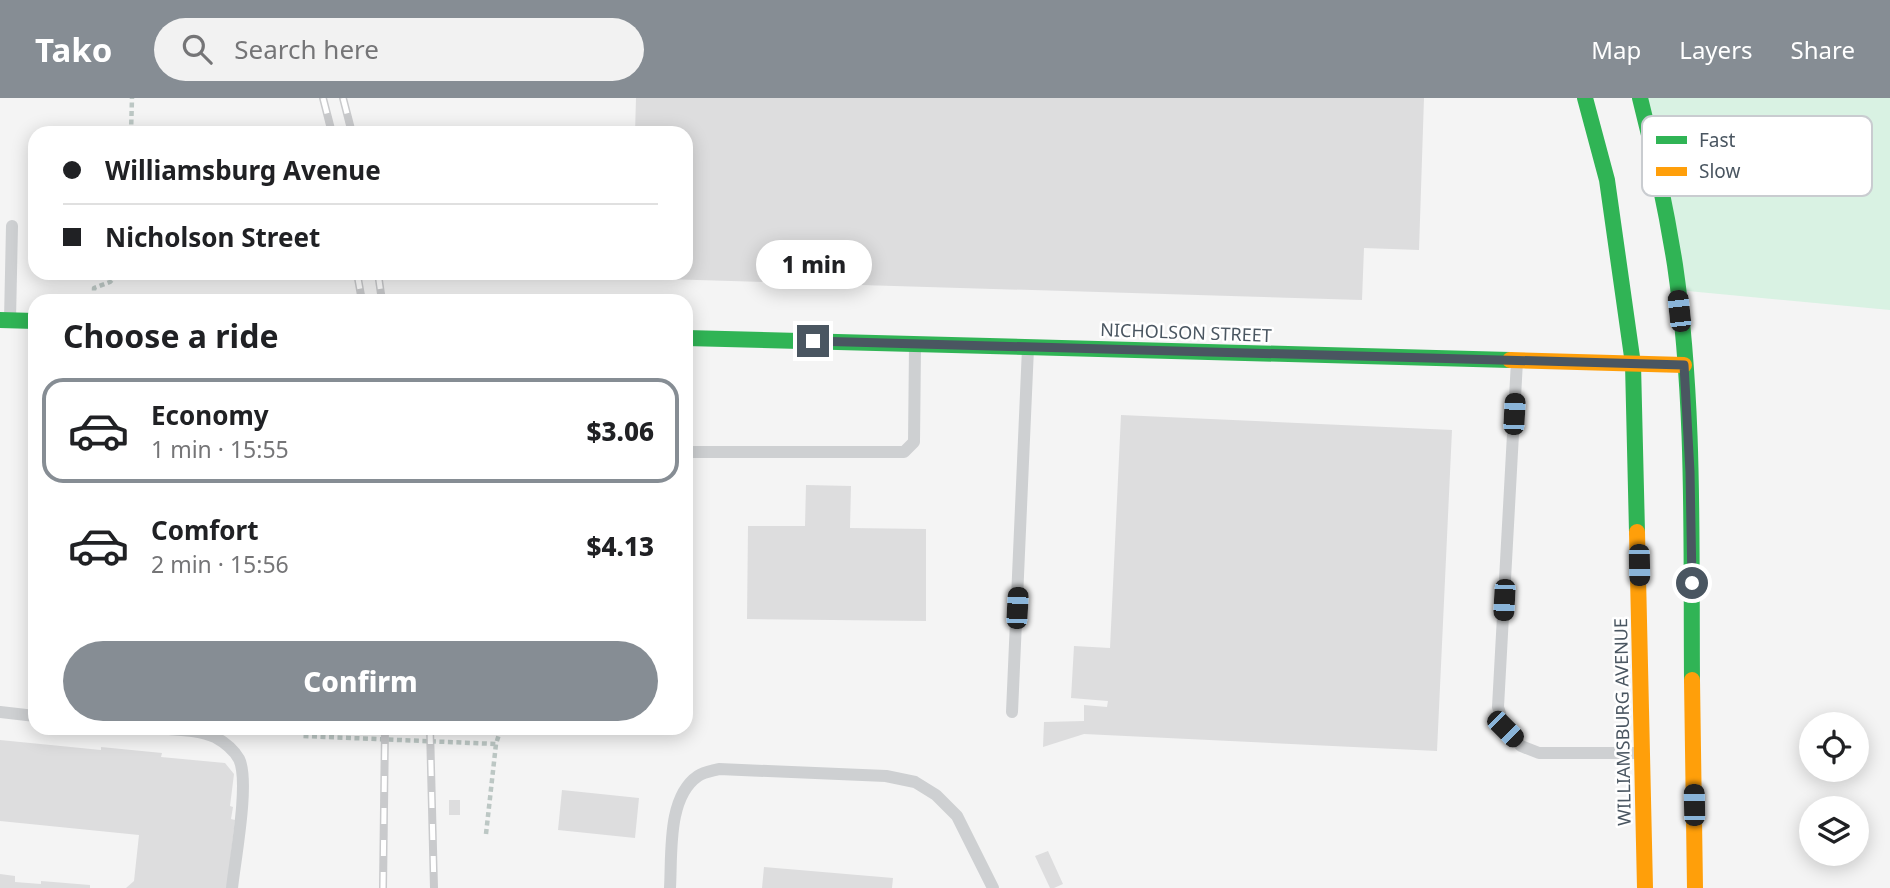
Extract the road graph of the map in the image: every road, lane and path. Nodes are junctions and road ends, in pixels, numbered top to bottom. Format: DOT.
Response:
graph roads {
  1 [pos="132,98"];
  2 [pos="1585,98"];
  3 [pos="1640,98"];
  4 [pos="1645,116"];
  5 [pos="131,126"];
  6 [pos="1663,196"];
  7 [pos="12,226"];
  8 [pos="112,280"];
  9 [pos="94,294"];
  10 [pos="5,320"];
  11 [pos="28,321"];
  12 [pos="693,338"];
  13 [pos="915,344"];
  14 [pos="1028,347"];
  15 [pos="1517,360"];
  16 [pos="1633,364"];
  17 [pos="1684,365"];
  18 [pos="693,452"];
  19 [pos="0,712"];
  20 [pos="1012,712"];
  21 [pos="28,715"];
  22 [pos="210,735"];
  23 [pos="303,735"];
  24 [pos="498,735"];
  25 [pos="496,744"];
  26 [pos="1642,753"];
  27 [pos="486,834"];
  28 [pos="232,888"];
  29 [pos="670,888"];
  30 [pos="993,888"];
  31 [pos="1644,888"];
  32 [pos="1695,888"];
  1 -- 5 [label="path"];
  2 -- 16 [label="main road, WILLIAMSBURG AVENUE"];
  3 -- 4 [label="main road"];
  6 -- 17 [label="main road"];
  7 -- 10 [label="lane"];
  8 -- 9 [label="path"];
  10 -- 11 [label="main road"];
  12 -- 13 [label="main road, NICHOLSON STREET"];
  13 -- 14 [label="main road, NICHOLSON STREET"];
  13 -- 18 [label="lane"];
  14 -- 15 [label="main road, NICHOLSON STREET"];
  14 -- 20 [label="lane"];
  15 -- 16 [label="main road, NICHOLSON STREET"];
  15 -- 26 [label="lane"];
  16 -- 17 [label="main road, NICHOLSON STREET"];
  16 -- 26 [label="main road, WILLIAMSBURG AVENUE"];
  17 -- 32 [label="main road"];
  19 -- 21 [label="lane"];
  22 -- 28 [label="lane"];
  23 -- 25 [label="path"];
  24 -- 25 [label="path"];
  25 -- 27 [label="path"];
  26 -- 31 [label="main road, WILLIAMSBURG AVENUE"];
  29 -- 30 [label="lane"];
}
